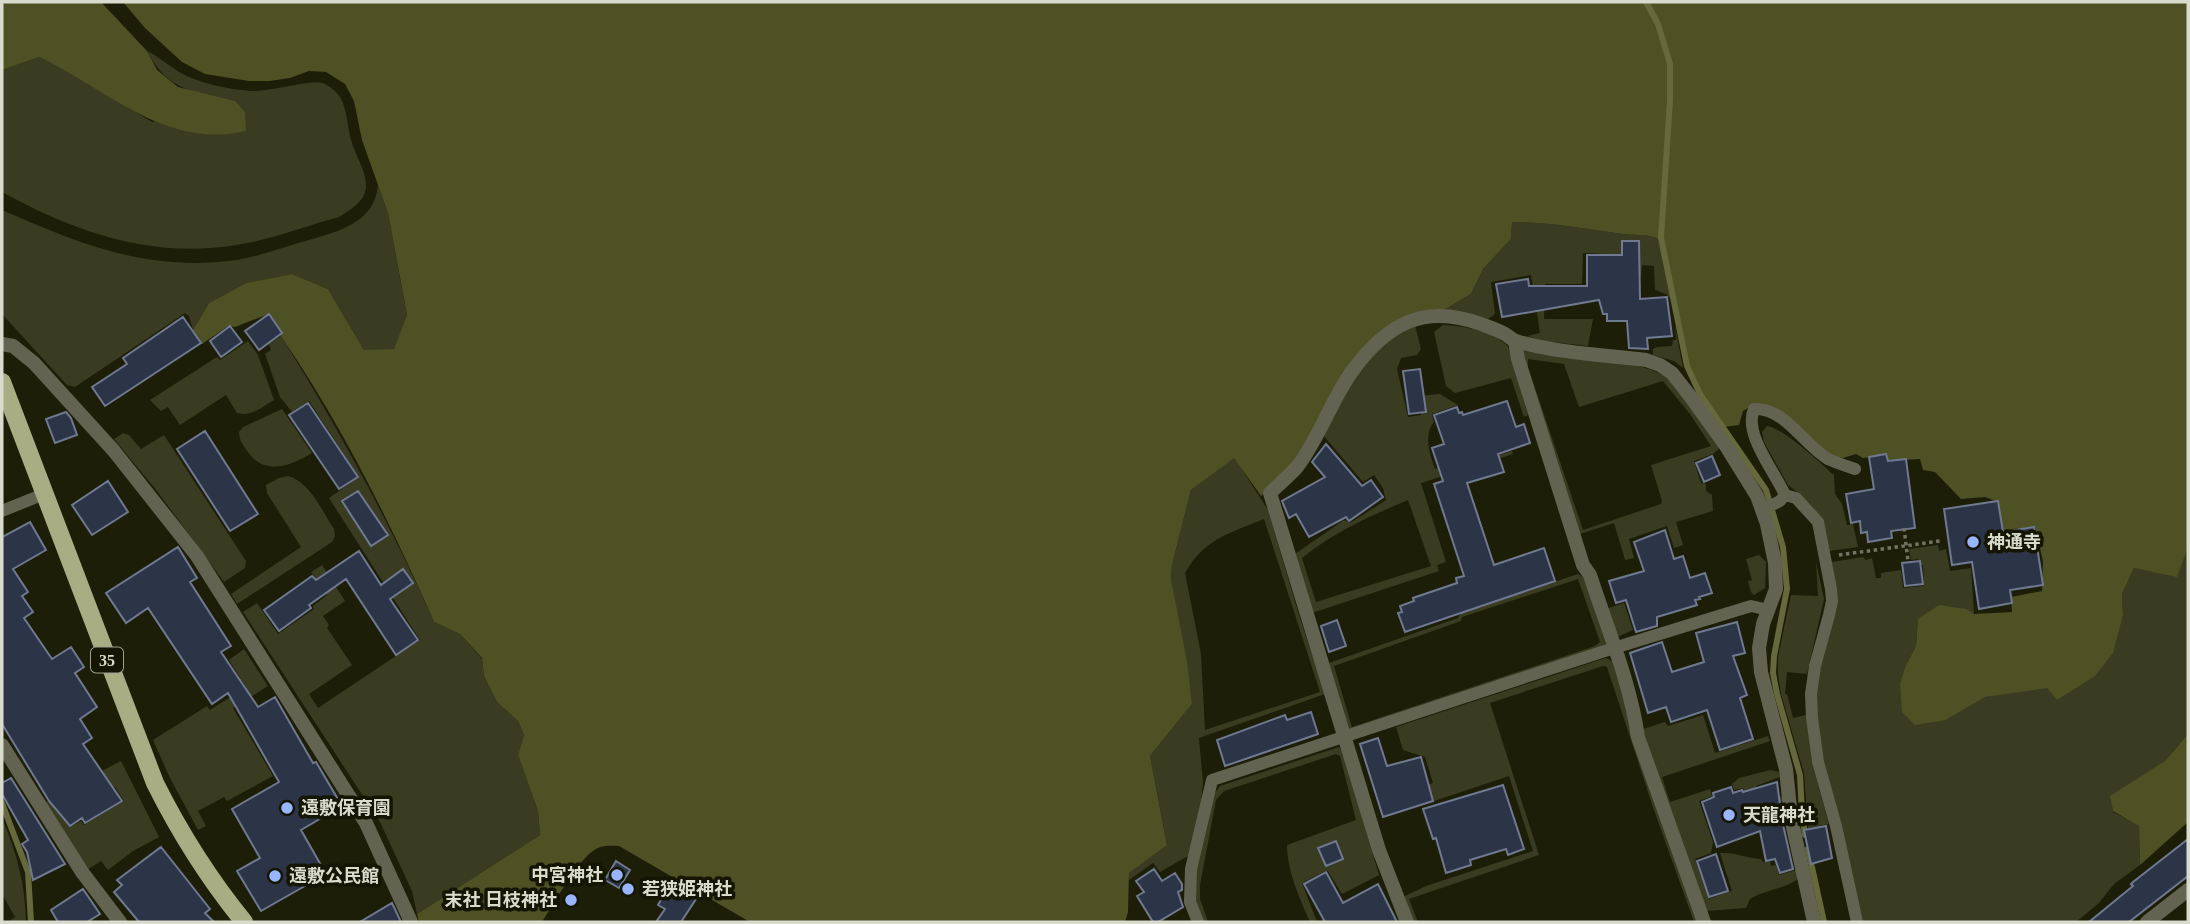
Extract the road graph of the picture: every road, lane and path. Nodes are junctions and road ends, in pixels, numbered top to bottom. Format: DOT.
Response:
graph roads {
  1 [pos="1515,341"];
  2 [pos="2,344"];
  3 [pos="2,382"];
  4 [pos="1855,469"];
  5 [pos="44,494"];
  6 [pos="1783,498"];
  7 [pos="1765,508"];
  8 [pos="2,511"];
  9 [pos="1904,528"];
  10 [pos="1940,541"];
  11 [pos="1906,546"];
  12 [pos="1823,558"];
  13 [pos="1908,561"];
  14 [pos="1769,610"];
  15 [pos="1614,648"];
  16 [pos="1346,737"];
  17 [pos="2,745"];
  18 [pos="2188,890"];
  19 [pos="120,922"];
  20 [pos="244,922"];
  21 [pos="411,922"];
  22 [pos="1198,922"];
  23 [pos="1407,922"];
  24 [pos="1704,922"];
  25 [pos="1814,922"];
  26 [pos="1857,922"];
  27 [pos="2147,922"];
  1 -- 7 [label="street"];
  1 -- 15 [label="street"];
  1 -- 16 [label="street"];
  2 -- 21 [label="street"];
  3 -- 5 [label="main road, 35"];
  4 -- 6 [label="lane"];
  5 -- 8 [label="lane"];
  5 -- 20 [label="main road, 35"];
  6 -- 7 [label="lane"];
  6 -- 12 [label="lane"];
  7 -- 14 [label="street"];
  9 -- 11 [label="path"];
  10 -- 11 [label="path"];
  11 -- 12 [label="path"];
  11 -- 13 [label="path"];
  12 -- 26 [label="lane"];
  14 -- 15 [label="lane"];
  14 -- 25 [label="street"];
  15 -- 16 [label="lane"];
  15 -- 24 [label="street"];
  16 -- 22 [label="lane"];
  16 -- 23 [label="street"];
  17 -- 19 [label="street"];
  18 -- 27 [label="street"];
}
